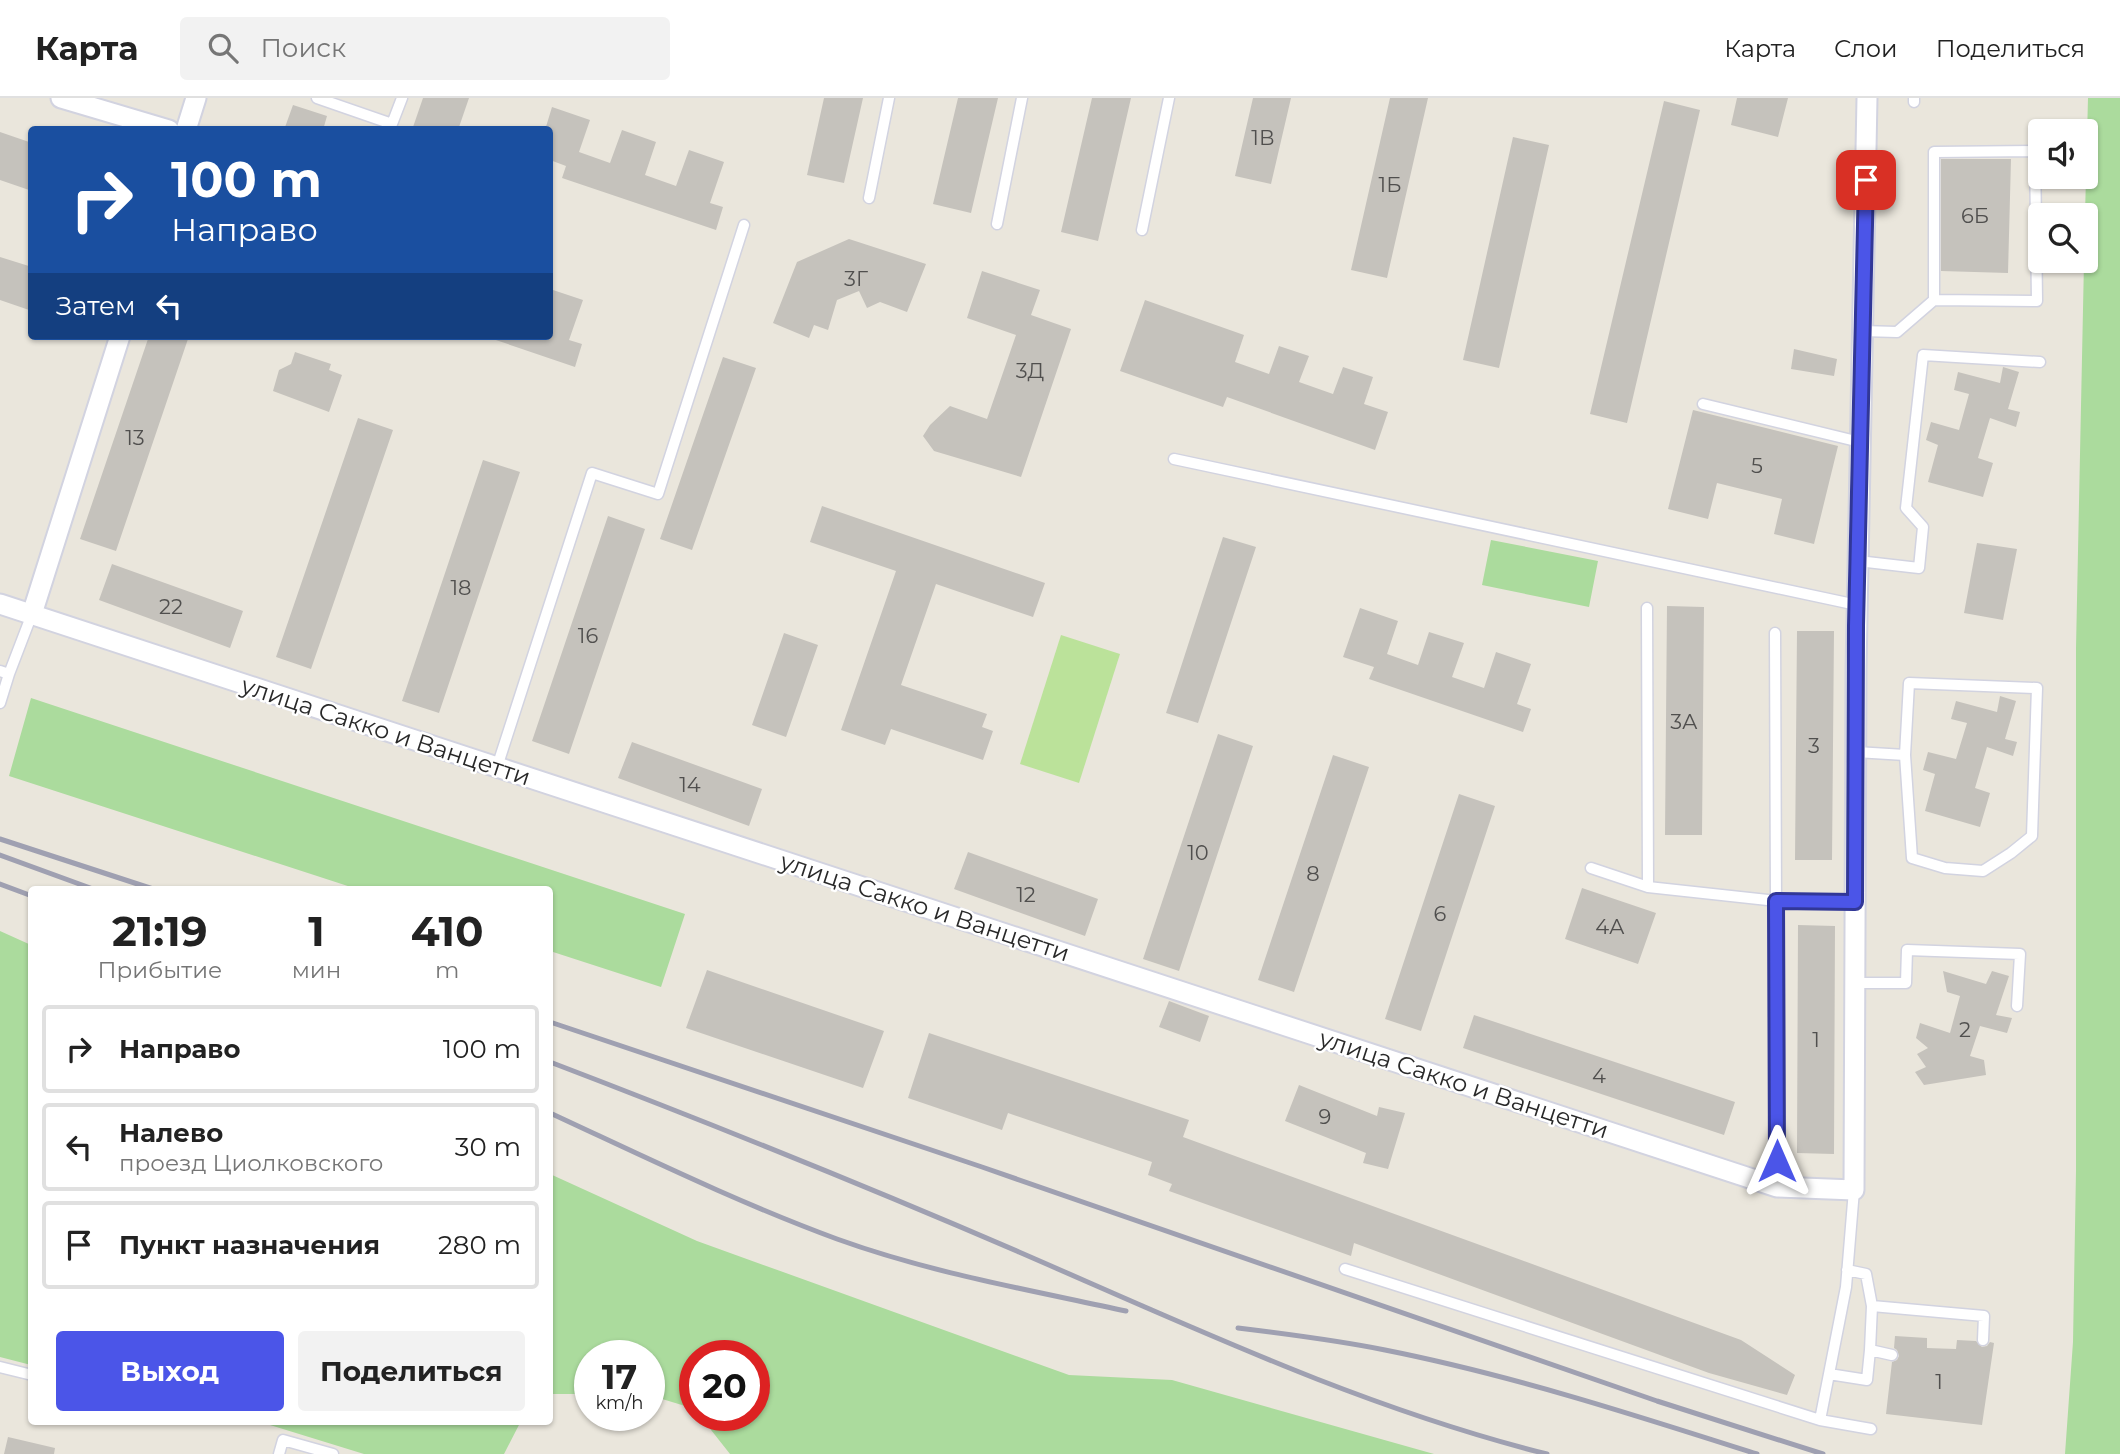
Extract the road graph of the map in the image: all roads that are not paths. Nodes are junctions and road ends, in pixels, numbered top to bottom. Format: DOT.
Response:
graph roads {
  1 [pos="61,98"];
  2 [pos="196,98"];
  3 [pos="317,98"];
  4 [pos="402,98"];
  5 [pos="889,98"];
  6 [pos="1022,98"];
  7 [pos="1169,98"];
  8 [pos="1867,98"];
  9 [pos="156,126"];
  10 [pos="187,126"];
  11 [pos="869,198"];
  12 [pos="997,224"];
  13 [pos="744,225"];
  14 [pos="1142,230"];
  15 [pos="1934,300"];
  16 [pos="1863,331"];
  17 [pos="119,340"];
  18 [pos="2040,362"];
  19 [pos="1703,404"];
  20 [pos="1860,442"];
  21 [pos="1174,459"];
  22 [pos="1858,561"];
  23 [pos="0,604"];
  24 [pos="1857,605"];
  25 [pos="1647,608"];
  26 [pos="32,614"];
  27 [pos="1775,633"];
  28 [pos="5,672"];
  29 [pos="0,703"];
  30 [pos="1856,752"];
  31 [pos="1905,755"];
  32 [pos="497,767"];
  33 [pos="1591,868"];
  34 [pos="1648,887"];
  35 [pos="1776,901"];
  36 [pos="1855,902"];
  37 [pos="1855,983"];
  38 [pos="2017,1006"];
  39 [pos="1777,1187"];
  40 [pos="1854,1190"];
  41 [pos="1345,1269"];
  42 [pos="1847,1270"];
  43 [pos="1872,1306"];
  44 [pos="1983,1340"];
  45 [pos="1870,1350"];
  46 [pos="1892,1355"];
  47 [pos="0,1367"];
  48 [pos="28,1374"];
  49 [pos="1829,1374"];
  50 [pos="1820,1420"];
  51 [pos="1871,1429"];
  52 [pos="279,1454"];
  53 [pos="333,1454"];
  1 -- 9 [label="street"];
  2 -- 10 [label="street"];
  3 -- 4 [label="lane"];
  5 -- 11 [label="lane"];
  6 -- 12 [label="lane"];
  7 -- 14 [label="lane"];
  8 -- 16 [label="street"];
  13 -- 32 [label="lane"];
  15 -- 15 [label="lane"];
  15 -- 16 [label="lane"];
  16 -- 20 [label="street"];
  17 -- 26 [label="street"];
  18 -- 22 [label="lane"];
  19 -- 20 [label="lane"];
  20 -- 22 [label="street"];
  21 -- 24 [label="lane"];
  22 -- 24 [label="street"];
  23 -- 26 [label="street, улица Сакко и Ванцетти"];
  24 -- 30 [label="street"];
  25 -- 34 [label="lane"];
  26 -- 28 [label="lane"];
  26 -- 32 [label="street, улица Сакко и Ванцетти"];
  27 -- 35 [label="lane"];
  28 -- 29 [label="lane"];
  30 -- 31 [label="lane"];
  30 -- 36 [label="street"];
  31 -- 31 [label="lane"];
  32 -- 39 [label="street, улица Сакко и Ванцетти"];
  33 -- 34 [label="lane"];
  34 -- 35 [label="lane"];
  35 -- 36 [label="lane"];
  35 -- 39 [label="lane"];
  36 -- 37 [label="street"];
  37 -- 38 [label="lane"];
  37 -- 40 [label="street"];
  39 -- 40 [label="street, улица Сакко и Ванцетти"];
  40 -- 42 [label="lane"];
  41 -- 50 [label="lane"];
  42 -- 43 [label="lane"];
  42 -- 49 [label="lane"];
  43 -- 44 [label="lane"];
  43 -- 45 [label="lane"];
  45 -- 46 [label="lane"];
  45 -- 49 [label="lane"];
  47 -- 48 [label="lane"];
  49 -- 50 [label="lane"];
  50 -- 51 [label="lane"];
  52 -- 53 [label="lane"];
}
